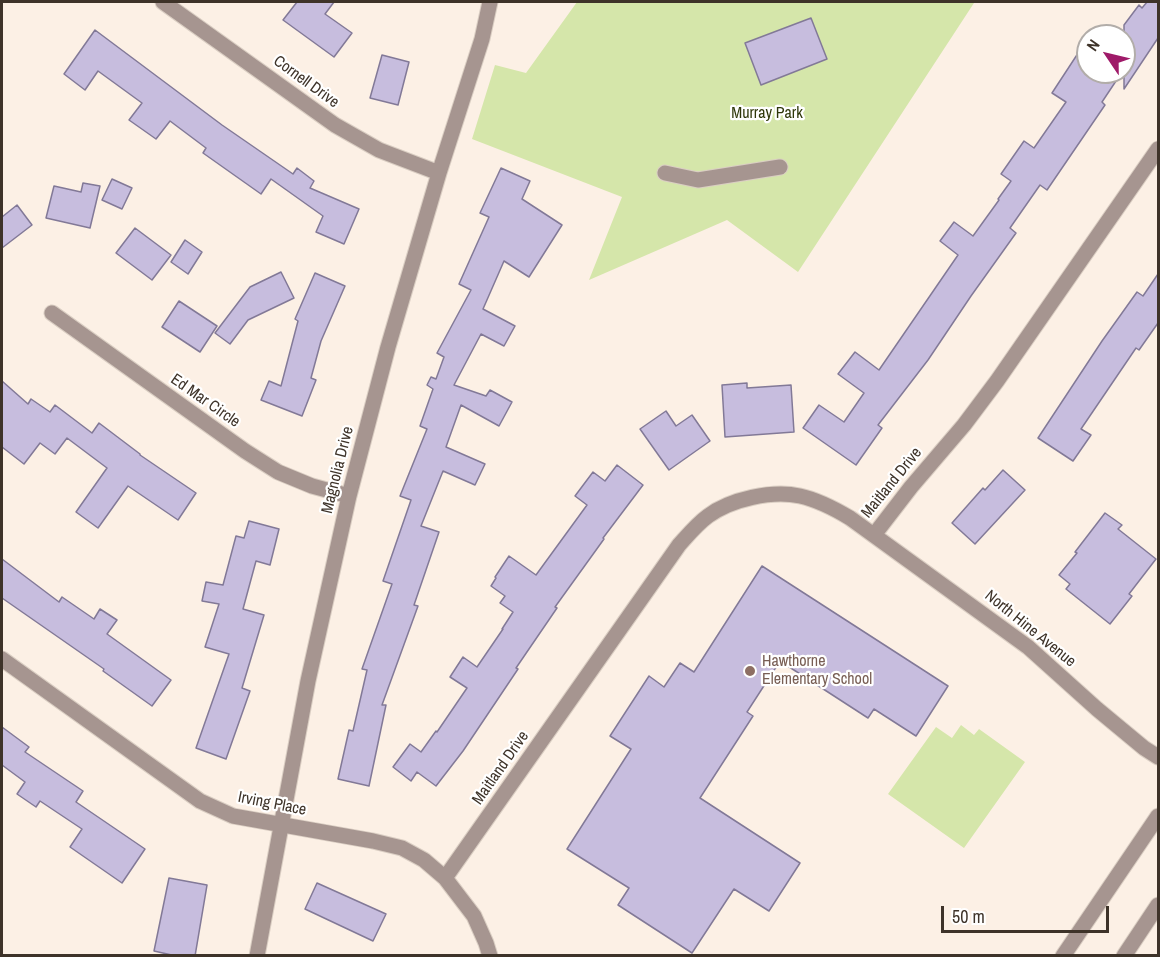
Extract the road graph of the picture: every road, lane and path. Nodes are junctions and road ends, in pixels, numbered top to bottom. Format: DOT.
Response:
graph roads {
  1 [pos="163,2"];
  2 [pos="490,2"];
  3 [pos="1158,149"];
  4 [pos="780,168"];
  5 [pos="439,173"];
  6 [pos="665,173"];
  7 [pos="52,313"];
  8 [pos="349,496"];
  9 [pos="874,535"];
  10 [pos="2,659"];
  11 [pos="1158,757"];
  12 [pos="1158,816"];
  13 [pos="281,825"];
  14 [pos="445,878"];
  15 [pos="1158,905"];
  16 [pos="257,956"];
  17 [pos="490,956"];
  18 [pos="1063,956"];
  19 [pos="1124,956"];
  1 -- 5 [label="street, Cornell Drive"];
  2 -- 5 [label="street, Magnolia Drive"];
  3 -- 9 [label="street, Maitland Drive"];
  4 -- 6 [label="street"];
  5 -- 8 [label="street, Magnolia Drive"];
  7 -- 8 [label="street, Ed Mar Circle"];
  8 -- 13 [label="street, Magnolia Drive"];
  9 -- 11 [label="street, North Hine Avenue"];
  9 -- 14 [label="street, Maitland Drive"];
  10 -- 13 [label="street, Irving Place"];
  12 -- 18 [label="street"];
  13 -- 14 [label="street, Irving Place"];
  13 -- 16 [label="street, Magnolia Drive"];
  14 -- 17 [label="street, Irving Place"];
  15 -- 19 [label="street"];
}
